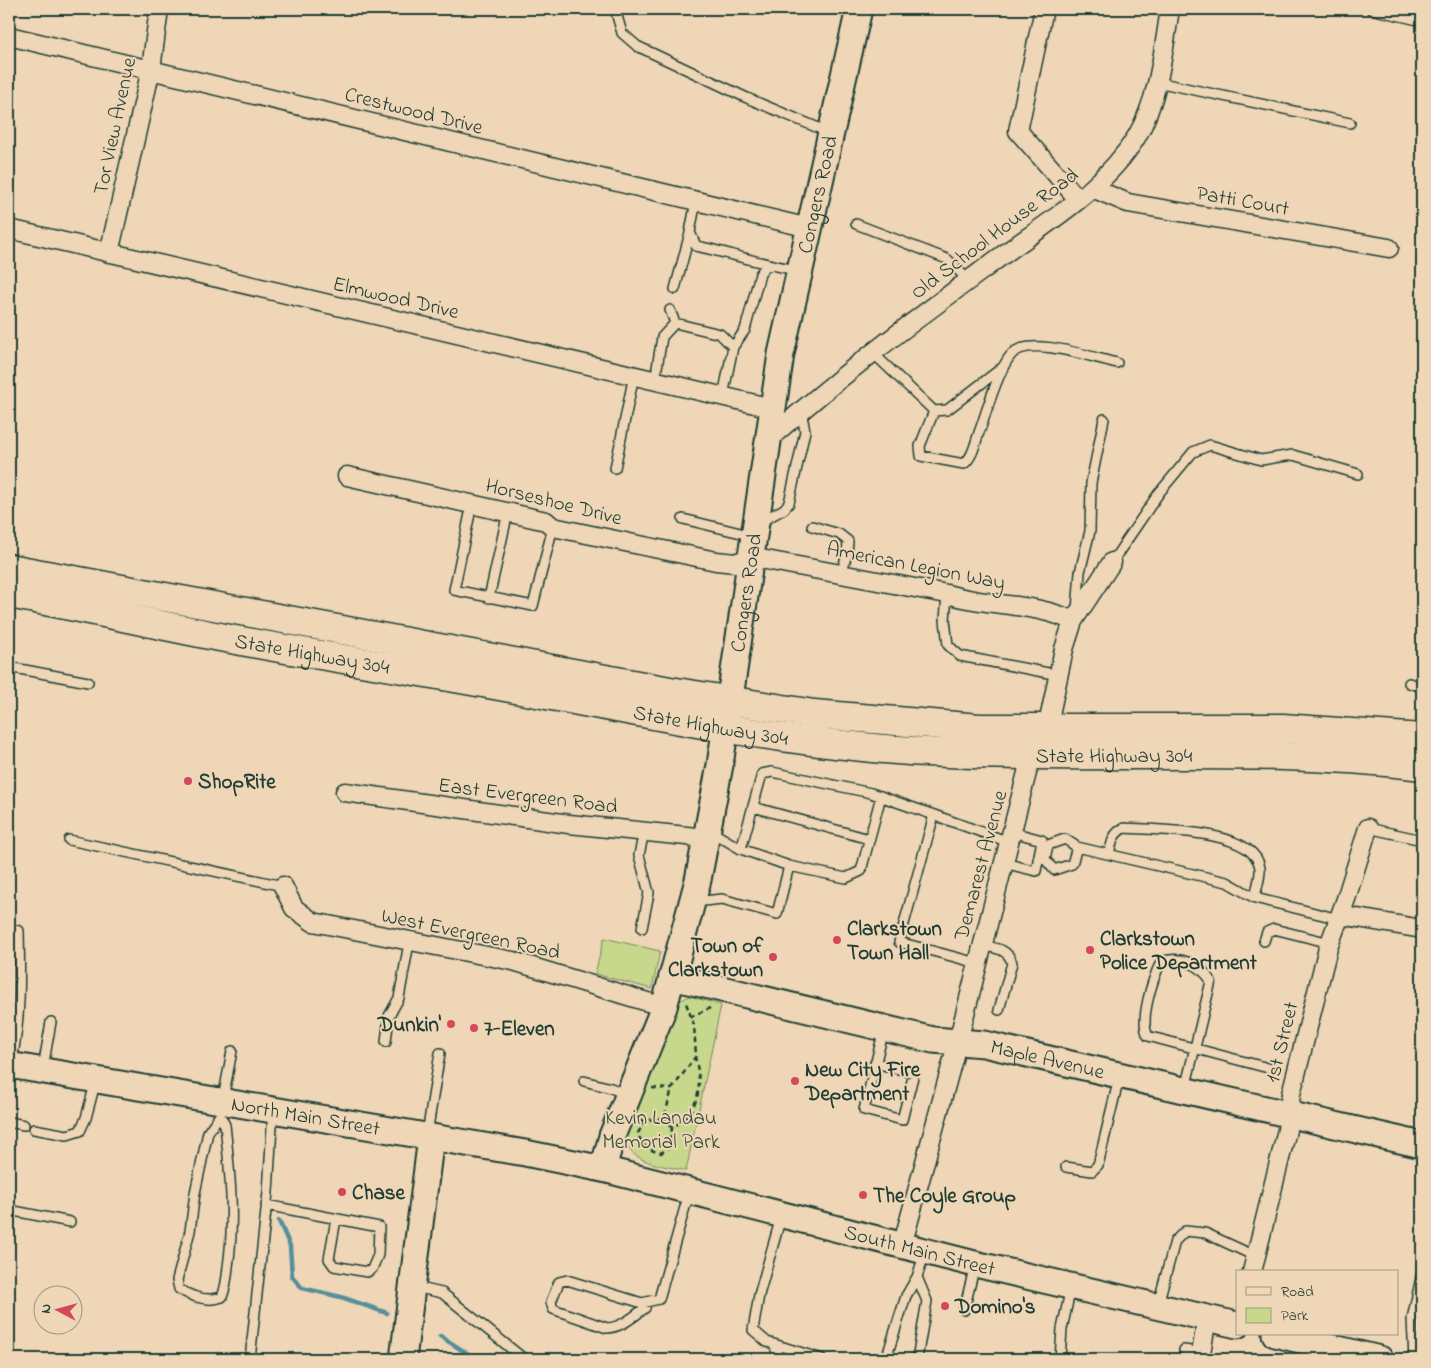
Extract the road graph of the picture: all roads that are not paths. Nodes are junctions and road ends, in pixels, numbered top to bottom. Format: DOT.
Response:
graph roads {
  1 [pos="159,9"];
  2 [pos="615,9"];
  3 [pos="859,9"];
  4 [pos="1044,9"];
  5 [pos="1170,9"];
  6 [pos="1371,9"];
  7 [pos="1422,21"];
  8 [pos="9,36"];
  9 [pos="151,69"];
  10 [pos="1157,82"];
  11 [pos="1350,123"];
  12 [pos="831,133"];
  13 [pos="1092,188"];
  14 [pos="1078,199"];
  15 [pos="696,201"];
  16 [pos="856,224"];
  17 [pos="809,228"];
  18 [pos="9,229"];
  19 [pos="690,232"];
  20 [pos="1389,248"];
  21 [pos="109,253"];
  22 [pos="767,265"];
  23 [pos="798,270"];
  24 [pos="969,280"];
  25 [pos="675,288"];
  26 [pos="670,310"];
  27 [pos="675,323"];
  28 [pos="733,347"];
  29 [pos="873,353"];
  30 [pos="1117,363"];
  31 [pos="1006,365"];
  32 [pos="634,375"];
  33 [pos="654,380"];
  34 [pos="723,396"];
  35 [pos="772,408"];
  36 [pos="801,411"];
  37 [pos="934,411"];
  38 [pos="1104,419"];
  39 [pos="768,440"];
  40 [pos="615,468"];
  41 [pos="1358,474"];
  42 [pos="347,476"];
  43 [pos="472,504"];
  44 [pos="508,512"];
  45 [pos="683,519"];
  46 [pos="812,526"];
  47 [pos="553,527"];
  48 [pos="753,539"];
  49 [pos="1112,562"];
  50 [pos="9,568"];
  51 [pos="841,574"];
  52 [pos="9,594"];
  53 [pos="947,594"];
  54 [pos="489,598"];
  55 [pos="1075,617"];
  56 [pos="9,667"];
  57 [pos="1059,675"];
  58 [pos="88,682"];
  59 [pos="1408,683"];
  60 [pos="1422,687"];
  61 [pos="728,701"];
  62 [pos="725,728"];
  63 [pos="1047,729"];
  64 [pos="1422,738"];
  65 [pos="1031,756"];
  66 [pos="1422,766"];
  67 [pos="344,792"];
  68 [pos="881,796"];
  69 [pos="753,807"];
  70 [pos="934,815"];
  71 [pos="1368,828"];
  72 [pos="644,832"];
  73 [pos="707,834"];
  74 [pos="1011,837"];
  75 [pos="869,839"];
  76 [pos="69,840"];
  77 [pos="1422,840"];
  78 [pos="1078,847"];
  79 [pos="741,849"];
  80 [pos="1109,854"];
  81 [pos="1042,859"];
  82 [pos="1004,863"];
  83 [pos="789,866"];
  84 [pos="283,886"];
  85 [pos="1255,898"];
  86 [pos="694,902"];
  87 [pos="1340,917"];
  88 [pos="642,928"];
  89 [pos="1422,928"];
  90 [pos="9,929"];
  91 [pos="1264,941"];
  92 [pos="409,943"];
  93 [pos="1330,943"];
  94 [pos="981,945"];
  95 [pos="977,963"];
  96 [pos="672,978"];
  97 [pos="674,1004"];
  98 [pos="999,1010"];
  99 [pos="51,1022"];
  100 [pos="884,1029"];
  101 [pos="958,1041"];
  102 [pos="386,1042"];
  103 [pos="1195,1047"];
  104 [pos="232,1051"];
  105 [pos="440,1053"];
  106 [pos="875,1063"];
  107 [pos="9,1067"];
  108 [pos="1272,1069"];
  109 [pos="43,1071"];
  110 [pos="1119,1075"];
  111 [pos="96,1080"];
  112 [pos="584,1081"];
  113 [pos="1185,1090"];
  114 [pos="628,1096"];
  115 [pos="221,1108"];
  116 [pos="273,1110"];
  117 [pos="1289,1113"];
  118 [pos="9,1122"];
  119 [pos="24,1125"];
  120 [pos="34,1128"];
  121 [pos="429,1137"];
  122 [pos="1422,1145"];
  123 [pos="1066,1167"];
  124 [pos="603,1169"];
  125 [pos="690,1190"];
  126 [pos="266,1205"];
  127 [pos="9,1210"];
  128 [pos="781,1214"];
  129 [pos="336,1219"];
  130 [pos="70,1222"];
  131 [pos="913,1249"];
  132 [pos="975,1264"];
  133 [pos="1255,1265"];
  134 [pos="1422,1273"];
  135 [pos="917,1277"];
  136 [pos="412,1286"];
  137 [pos="1072,1287"];
  138 [pos="642,1303"];
  139 [pos="1157,1307"];
  140 [pos="964,1310"];
  141 [pos="1207,1318"];
  142 [pos="1236,1322"];
  143 [pos="1283,1336"];
  144 [pos="775,1345"];
  145 [pos="1195,1354"];
  146 [pos="1353,1356"];
  147 [pos="250,1359"];
  148 [pos="403,1359"];
  149 [pos="524,1359"];
  150 [pos="778,1359"];
  151 [pos="822,1359"];
  152 [pos="886,1359"];
  153 [pos="917,1359"];
  154 [pos="1060,1359"];
  155 [pos="1380,1359"];
  156 [pos="1414,1359"];
  1 -- 9 [label="street, Tor View Avenue"];
  2 -- 12 [label="lane"];
  3 -- 12 [label="street, Congers Road"];
  4 -- 14 [label="street"];
  5 -- 10 [label="street, Old School House Road"];
  6 -- 7 [label="lane"];
  8 -- 9 [label="street, Crestwood Drive"];
  9 -- 15 [label="street, Crestwood Drive"];
  9 -- 21 [label="street, Tor View Avenue"];
  10 -- 11 [label="lane"];
  10 -- 13 [label="street, Old School House Road"];
  12 -- 17 [label="street, Congers Road"];
  13 -- 14 [label="street, Old School House Road"];
  13 -- 20 [label="street, Patti Court"];
  14 -- 24 [label="street, Old School House Road"];
  15 -- 17 [label="street, Crestwood Drive"];
  15 -- 19 [label="lane"];
  16 -- 24 [label="lane"];
  17 -- 23 [label="street, Congers Road"];
  18 -- 21 [label="street, Elmwood Drive"];
  19 -- 22 [label="lane"];
  19 -- 25 [label="lane"];
  21 -- 32 [label="street, Elmwood Drive"];
  22 -- 23 [label="lane"];
  22 -- 28 [label="lane"];
  23 -- 35 [label="street, Congers Road"];
  24 -- 29 [label="street, Old School House Road"];
  26 -- 27 [label="lane"];
  27 -- 28 [label="lane"];
  27 -- 33 [label="lane"];
  28 -- 34 [label="lane"];
  29 -- 36 [label="street, Old School House Road"];
  29 -- 37 [label="lane"];
  30 -- 31 [label="lane"];
  31 -- 37 [label="lane"];
  31 -- 37 [label="lane"];
  32 -- 33 [label="street, Elmwood Drive"];
  32 -- 40 [label="lane"];
  33 -- 34 [label="street, Elmwood Drive"];
  34 -- 35 [label="street, Elmwood Drive"];
  35 -- 39 [label="street, Congers Road"];
  36 -- 39 [label="street, Old School House Road"];
  36 -- 48 [label="lane"];
  38 -- 55 [label="lane"];
  39 -- 48 [label="street, Congers Road"];
  41 -- 49 [label="lane"];
  42 -- 43 [label="street, Horseshoe Drive"];
  43 -- 44 [label="street, Horseshoe Drive"];
  43 -- 54 [label="lane"];
  44 -- 47 [label="street, Horseshoe Drive"];
  44 -- 54 [label="lane"];
  45 -- 48 [label="lane"];
  46 -- 51 [label="lane"];
  47 -- 48 [label="street, Horseshoe Drive"];
  47 -- 54 [label="lane"];
  48 -- 51 [label="street, American Legion Way"];
  48 -- 61 [label="street, Congers Road"];
  49 -- 55 [label="street"];
  50 -- 61 [label="main road, State Highway 304"];
  51 -- 53 [label="street, American Legion Way"];
  52 -- 62 [label="main road, State Highway 304"];
  53 -- 55 [label="street, American Legion Way"];
  53 -- 57 [label="lane"];
  55 -- 57 [label="street"];
  56 -- 58 [label="lane"];
  57 -- 63 [label="street"];
  59 -- 60 [label="lane"];
  61 -- 62 [label="street, Congers Road"];
  61 -- 63 [label="main road, State Highway 304"];
  62 -- 65 [label="main road, State Highway 304"];
  62 -- 73 [label="street, Congers Road"];
  63 -- 64 [label="main road, State Highway 304"];
  65 -- 66 [label="main road, State Highway 304"];
  65 -- 74 [label="street, Demarest Avenue"];
  67 -- 72 [label="street, East Evergreen Road"];
  68 -- 69 [label="lane"];
  68 -- 70 [label="lane"];
  68 -- 75 [label="lane"];
  69 -- 75 [label="lane"];
  69 -- 79 [label="lane"];
  70 -- 74 [label="lane"];
  70 -- 95 [label="lane"];
  71 -- 77 [label="lane"];
  71 -- 87 [label="street, 1st Street"];
  72 -- 73 [label="street, East Evergreen Road"];
  72 -- 88 [label="lane"];
  73 -- 79 [label="lane"];
  73 -- 86 [label="street, Congers Road"];
  74 -- 81 [label="lane"];
  74 -- 82 [label="street, Demarest Avenue"];
  75 -- 83 [label="lane"];
  76 -- 84 [label="lane"];
  78 -- 80 [label="lane"];
  78 -- 81 [label="lane"];
  78 -- 81 [label="lane"];
  79 -- 83 [label="lane"];
  80 -- 85 [label="lane"];
  80 -- 85 [label="lane"];
  81 -- 82 [label="lane"];
  82 -- 94 [label="street, Demarest Avenue"];
  83 -- 86 [label="lane"];
  84 -- 92 [label="street, West Evergreen Road"];
  85 -- 87 [label="lane"];
  86 -- 96 [label="street, Congers Road"];
  87 -- 89 [label="street"];
  87 -- 93 [label="street, 1st Street"];
  90 -- 107 [label="lane"];
  91 -- 93 [label="lane"];
  92 -- 97 [label="street, West Evergreen Road"];
  92 -- 102 [label="lane"];
  93 -- 117 [label="street, 1st Street"];
  94 -- 95 [label="street, Demarest Avenue"];
  94 -- 98 [label="lane"];
  95 -- 101 [label="street, Demarest Avenue"];
  96 -- 97 [label="street, Congers Road"];
  96 -- 100 [label="street, Maple Avenue"];
  97 -- 114 [label="street, Congers Road"];
  99 -- 109 [label="lane"];
  100 -- 101 [label="street, Maple Avenue"];
  100 -- 106 [label="lane"];
  101 -- 110 [label="street, Maple Avenue"];
  101 -- 131 [label="street, Demarest Avenue"];
  103 -- 103 [label="lane"];
  103 -- 108 [label="lane"];
  103 -- 113 [label="lane"];
  104 -- 115 [label="lane"];
  105 -- 121 [label="lane"];
  106 -- 106 [label="lane"];
  107 -- 109 [label="street, North Main Street"];
  109 -- 111 [label="street, North Main Street"];
  110 -- 113 [label="street, Maple Avenue"];
  110 -- 123 [label="lane"];
  111 -- 115 [label="street, North Main Street"];
  111 -- 120 [label="lane"];
  112 -- 114 [label="lane"];
  113 -- 117 [label="street, Maple Avenue"];
  114 -- 124 [label="street, Congers Road"];
  115 -- 115 [label="lane"];
  115 -- 116 [label="street, North Main Street"];
  116 -- 121 [label="street, North Main Street"];
  116 -- 126 [label="lane"];
  117 -- 122 [label="street, Maple Avenue"];
  117 -- 133 [label="street, 1st Street"];
  118 -- 119 [label="lane"];
  121 -- 124 [label="street, North Main Street"];
  121 -- 136 [label="street"];
  124 -- 125 [label="street, South Main Street"];
  125 -- 128 [label="street, South Main Street"];
  125 -- 138 [label="lane"];
  126 -- 129 [label="lane"];
  126 -- 147 [label="lane"];
  127 -- 130 [label="lane"];
  128 -- 131 [label="street, South Main Street"];
  128 -- 144 [label="lane"];
  129 -- 129 [label="lane"];
  131 -- 132 [label="street, South Main Street"];
  131 -- 135 [label="lane"];
  132 -- 137 [label="street, South Main Street"];
  132 -- 140 [label="lane"];
  133 -- 139 [label="lane"];
  134 -- 156 [label="lane"];
  135 -- 152 [label="lane"];
  135 -- 153 [label="lane"];
  136 -- 148 [label="street"];
  136 -- 149 [label="lane"];
  137 -- 139 [label="street, South Main Street"];
  137 -- 154 [label="lane"];
  138 -- 138 [label="lane"];
  139 -- 141 [label="street, South Main Street"];
  141 -- 142 [label="street, South Main Street"];
  141 -- 145 [label="street"];
  143 -- 146 [label="street"];
  144 -- 150 [label="lane"];
  144 -- 151 [label="lane"];
  146 -- 155 [label="street"];
}
